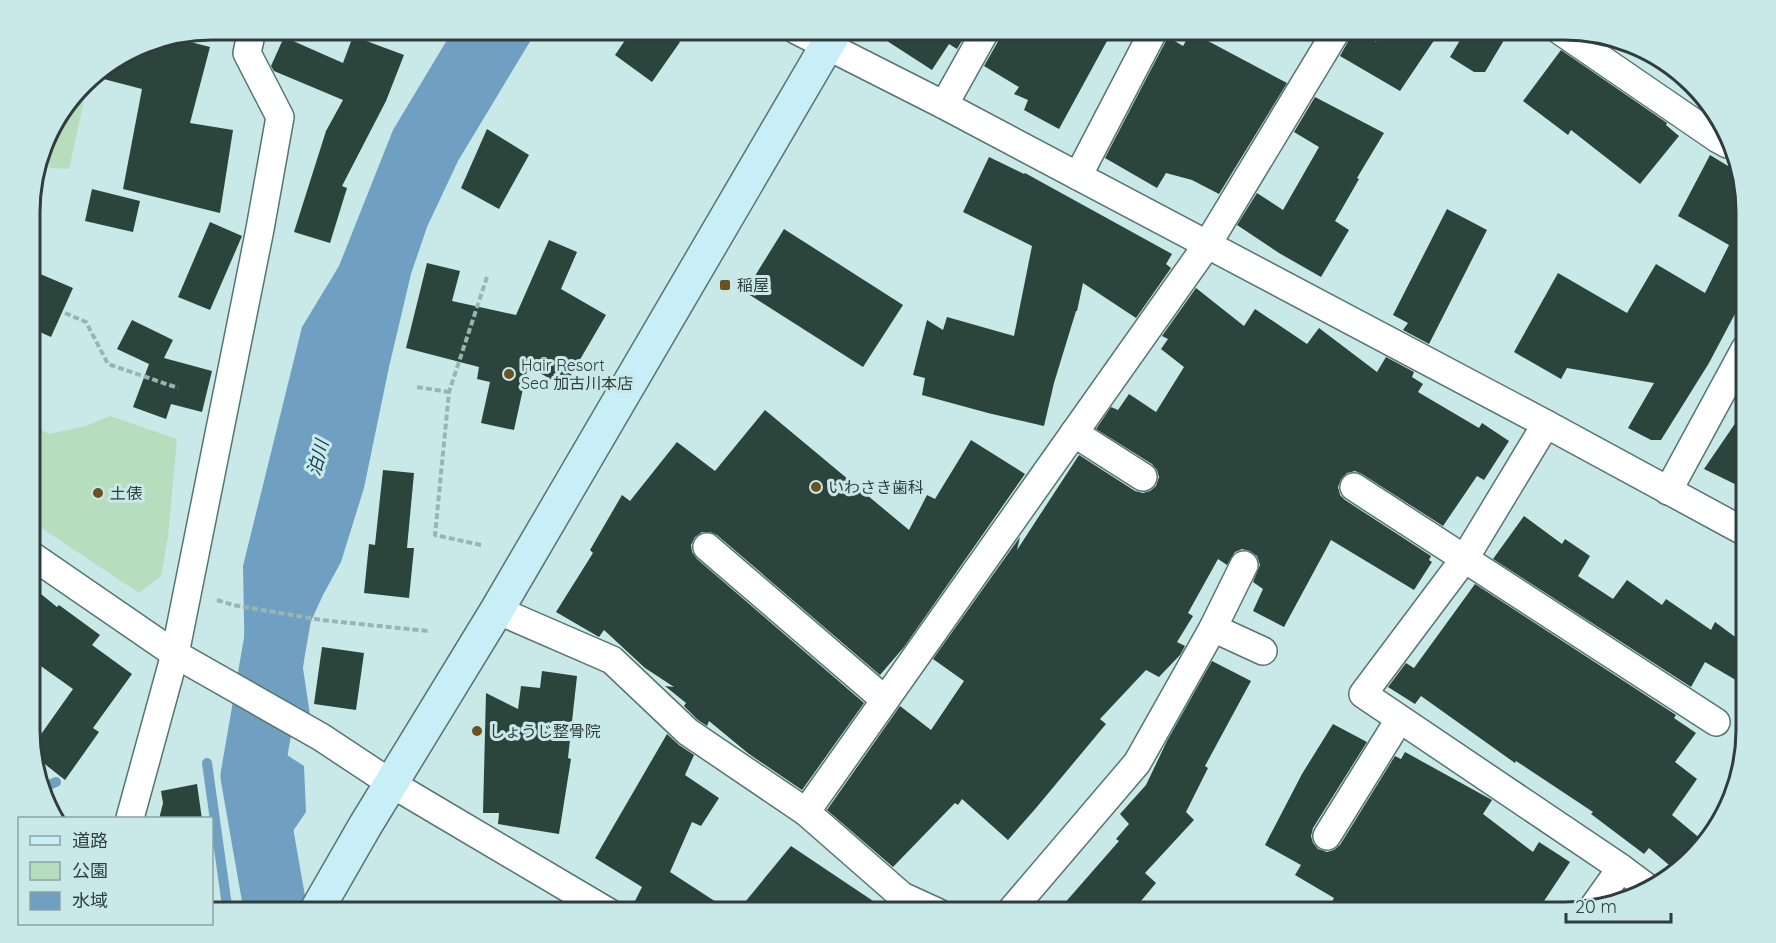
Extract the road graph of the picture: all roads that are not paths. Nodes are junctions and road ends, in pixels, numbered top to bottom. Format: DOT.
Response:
graph roads {
  1 [pos="980,40"];
  2 [pos="1149,40"];
  3 [pos="1331,40"];
  4 [pos="250,41"];
  5 [pos="830,41"];
  6 [pos="835,41"];
  7 [pos="1575,41"];
  8 [pos="944,105"];
  9 [pos="1719,140"];
  10 [pos="1078,176"];
  11 [pos="1207,245"];
  12 [pos="1736,365"];
  13 [pos="1546,424"];
  14 [pos="1074,433"];
  15 [pos="1143,477"];
  16 [pos="1354,487"];
  17 [pos="1668,490"];
  18 [pos="1736,527"];
  19 [pos="707,548"];
  20 [pos="1465,558"];
  21 [pos="40,561"];
  22 [pos="1244,565"];
  23 [pos="497,610"];
  24 [pos="1213,628"];
  25 [pos="1263,651"];
  26 [pos="175,654"];
  27 [pos="885,700"];
  28 [pos="1400,720"];
  29 [pos="1716,722"];
  30 [pos="392,783"];
  31 [pos="806,812"];
  32 [pos="131,817"];
  33 [pos="1327,836"];
  34 [pos="1621,868"];
  35 [pos="1642,883"];
  36 [pos="1599,898"];
  37 [pos="321,902"];
  38 [pos="592,902"];
  39 [pos="914,902"];
  40 [pos="1018,902"];
  1 -- 8 [label="street"];
  2 -- 10 [label="street"];
  3 -- 11 [label="street"];
  4 -- 26 [label="street"];
  5 -- 23 [label="street"];
  6 -- 8 [label="street"];
  7 -- 9 [label="street"];
  8 -- 10 [label="street"];
  10 -- 11 [label="street"];
  11 -- 13 [label="street"];
  11 -- 14 [label="street"];
  12 -- 17 [label="street"];
  13 -- 17 [label="street"];
  13 -- 20 [label="street"];
  14 -- 15 [label="street"];
  14 -- 27 [label="street"];
  16 -- 20 [label="street"];
  17 -- 18 [label="street"];
  19 -- 27 [label="street"];
  20 -- 28 [label="street"];
  20 -- 29 [label="street"];
  21 -- 26 [label="street"];
  22 -- 24 [label="street"];
  23 -- 30 [label="street"];
  23 -- 31 [label="street"];
  24 -- 25 [label="street"];
  24 -- 40 [label="street"];
  26 -- 30 [label="street"];
  26 -- 32 [label="street"];
  27 -- 31 [label="street"];
  28 -- 33 [label="street"];
  28 -- 34 [label="street"];
  30 -- 37 [label="street"];
  30 -- 38 [label="street"];
  31 -- 39 [label="street"];
  34 -- 35 [label="street"];
  34 -- 36 [label="street"];
}
